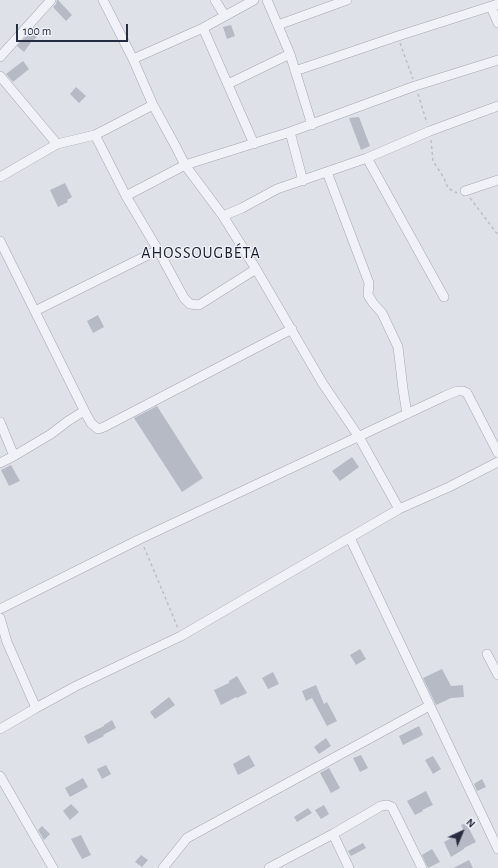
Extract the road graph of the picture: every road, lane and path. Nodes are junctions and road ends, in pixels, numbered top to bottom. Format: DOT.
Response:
graph roads {
  1 [pos="51,0"];
  2 [pos="103,0"];
  3 [pos="215,0"];
  4 [pos="254,0"];
  5 [pos="267,0"];
  6 [pos="346,0"];
  7 [pos="495,5"];
  8 [pos="225,16"];
  9 [pos="498,23"];
  10 [pos="278,25"];
  11 [pos="203,28"];
  12 [pos="398,36"];
  13 [pos="290,54"];
  14 [pos="0,57"];
  15 [pos="133,59"];
  16 [pos="498,60"];
  17 [pos="295,71"];
  18 [pos="0,76"];
  19 [pos="228,84"];
  20 [pos="415,86"];
  21 [pos="153,105"];
  22 [pos="498,106"];
  23 [pos="312,125"];
  24 [pos="430,131"];
  25 [pos="290,132"];
  26 [pos="95,135"];
  27 [pos="58,144"];
  28 [pos="254,144"];
  29 [pos="367,158"];
  30 [pos="185,166"];
  31 [pos="327,172"];
  32 [pos="0,176"];
  33 [pos="498,180"];
  34 [pos="303,181"];
  35 [pos="465,191"];
  36 [pos="126,196"];
  37 [pos="223,216"];
  38 [pos="498,234"];
  39 [pos="0,241"];
  40 [pos="158,250"];
  41 [pos="256,269"];
  42 [pos="444,297"];
  43 [pos="35,312"];
  44 [pos="292,329"];
  45 [pos="84,411"];
  46 [pos="407,414"];
  47 [pos="0,422"];
  48 [pos="359,437"];
  49 [pos="498,453"];
  50 [pos="14,456"];
  51 [pos="498,462"];
  52 [pos="0,464"];
  53 [pos="399,510"];
  54 [pos="350,538"];
  55 [pos="140,540"];
  56 [pos="0,609"];
  57 [pos="0,618"];
  58 [pos="181,636"];
  59 [pos="487,654"];
  60 [pos="498,675"];
  61 [pos="429,706"];
  62 [pos="36,708"];
  63 [pos="0,729"];
  64 [pos="0,776"];
  65 [pos="333,834"];
  66 [pos="498,850"];
  67 [pos="53,868"];
  68 [pos="164,868"];
  69 [pos="269,868"];
  70 [pos="349,868"];
  71 [pos="422,868"];
  1 -- 14 [label="street"];
  2 -- 15 [label="street"];
  3 -- 8 [label="street"];
  4 -- 8 [label="street"];
  5 -- 10 [label="street"];
  6 -- 10 [label="street"];
  7 -- 9 [label="street"];
  7 -- 12 [label="street"];
  8 -- 11 [label="street"];
  10 -- 13 [label="street"];
  11 -- 15 [label="street"];
  11 -- 19 [label="street"];
  12 -- 17 [label="street"];
  12 -- 20 [label="path"];
  13 -- 17 [label="street"];
  13 -- 19 [label="street"];
  15 -- 21 [label="street"];
  16 -- 20 [label="street"];
  17 -- 23 [label="street"];
  18 -- 27 [label="street"];
  19 -- 28 [label="street"];
  20 -- 23 [label="street"];
  20 -- 24 [label="path"];
  21 -- 26 [label="street"];
  21 -- 30 [label="street"];
  22 -- 24 [label="street"];
  23 -- 25 [label="street"];
  24 -- 29 [label="street"];
  24 -- 35 [label="path"];
  25 -- 28 [label="street"];
  25 -- 34 [label="street"];
  26 -- 27 [label="street"];
  26 -- 36 [label="street"];
  27 -- 32 [label="street"];
  28 -- 30 [label="street"];
  29 -- 31 [label="street"];
  29 -- 42 [label="street"];
  30 -- 36 [label="street"];
  30 -- 37 [label="street"];
  31 -- 34 [label="street"];
  31 -- 46 [label="street"];
  33 -- 35 [label="street"];
  34 -- 37 [label="street"];
  35 -- 38 [label="path"];
  36 -- 40 [label="street"];
  37 -- 41 [label="street"];
  39 -- 43 [label="street"];
  40 -- 41 [label="street"];
  40 -- 43 [label="street"];
  41 -- 44 [label="street"];
  43 -- 45 [label="street"];
  44 -- 45 [label="street"];
  44 -- 48 [label="street"];
  45 -- 50 [label="street"];
  46 -- 48 [label="street"];
  46 -- 49 [label="street"];
  47 -- 50 [label="street"];
  48 -- 53 [label="street"];
  48 -- 55 [label="street"];
  50 -- 52 [label="street"];
  51 -- 53 [label="street"];
  53 -- 54 [label="street"];
  54 -- 58 [label="street"];
  54 -- 61 [label="street"];
  55 -- 56 [label="street"];
  55 -- 58 [label="path"];
  57 -- 62 [label="street"];
  58 -- 62 [label="street"];
  59 -- 60 [label="street"];
  61 -- 66 [label="street"];
  61 -- 68 [label="street"];
  62 -- 63 [label="street"];
  64 -- 67 [label="street"];
  65 -- 69 [label="street"];
  65 -- 70 [label="street"];
  65 -- 71 [label="street"];
}
